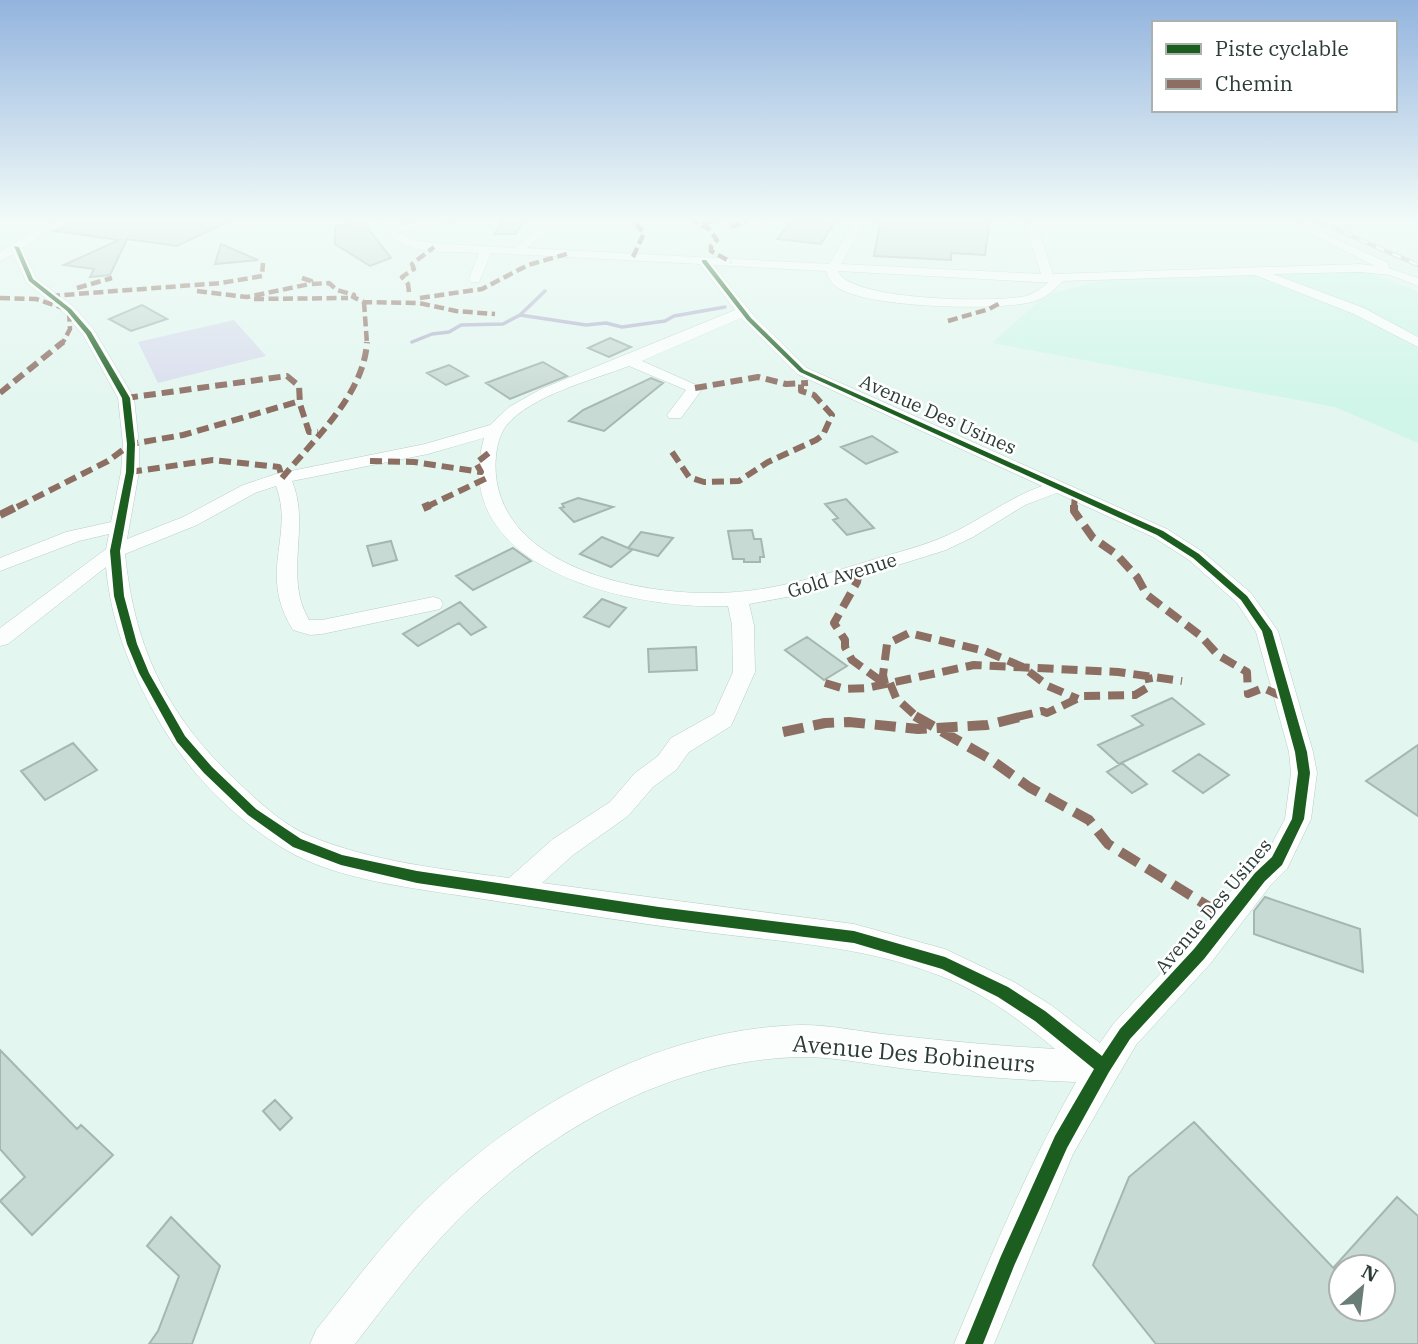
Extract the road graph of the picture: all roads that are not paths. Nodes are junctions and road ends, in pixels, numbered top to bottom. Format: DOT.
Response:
graph roads {
  1 [pos="33,281"];
  2 [pos="719,281"];
  3 [pos="838,281"];
  4 [pos="1052,281"];
  5 [pos="1278,281"];
  6 [pos="743,312"];
  7 [pos="1418,342"];
  8 [pos="630,360"];
  9 [pos="675,415"];
  10 [pos="495,429"];
  11 [pos="282,478"];
  12 [pos="1058,487"];
  13 [pos="118,539"];
  14 [pos="0,565"];
  15 [pos="737,599"];
  16 [pos="433,604"];
  17 [pos="0,639"];
  18 [pos="514,891"];
  19 [pos="1104,1067"];
  20 [pos="330,1344"];
  21 [pos="975,1344"];
  1 -- 13 [label="street"];
  2 -- 6 [label="street, Avenue Des Usines"];
  3 -- 4 [label="street"];
  5 -- 7 [label="street"];
  6 -- 8 [label="street"];
  6 -- 12 [label="street, Avenue Des Usines"];
  8 -- 9 [label="street"];
  8 -- 10 [label="street"];
  10 -- 11 [label="street"];
  10 -- 15 [label="street, Gold Avenue"];
  11 -- 13 [label="street"];
  11 -- 16 [label="street"];
  12 -- 15 [label="street, Gold Avenue"];
  12 -- 19 [label="street, Avenue Des Usines"];
  13 -- 14 [label="street"];
  13 -- 17 [label="street"];
  13 -- 18 [label="street"];
  15 -- 18 [label="street"];
  18 -- 19 [label="street"];
  19 -- 20 [label="street, Avenue Des Bobineurs"];
  19 -- 21 [label="street, Avenue Des Usines"];
}
